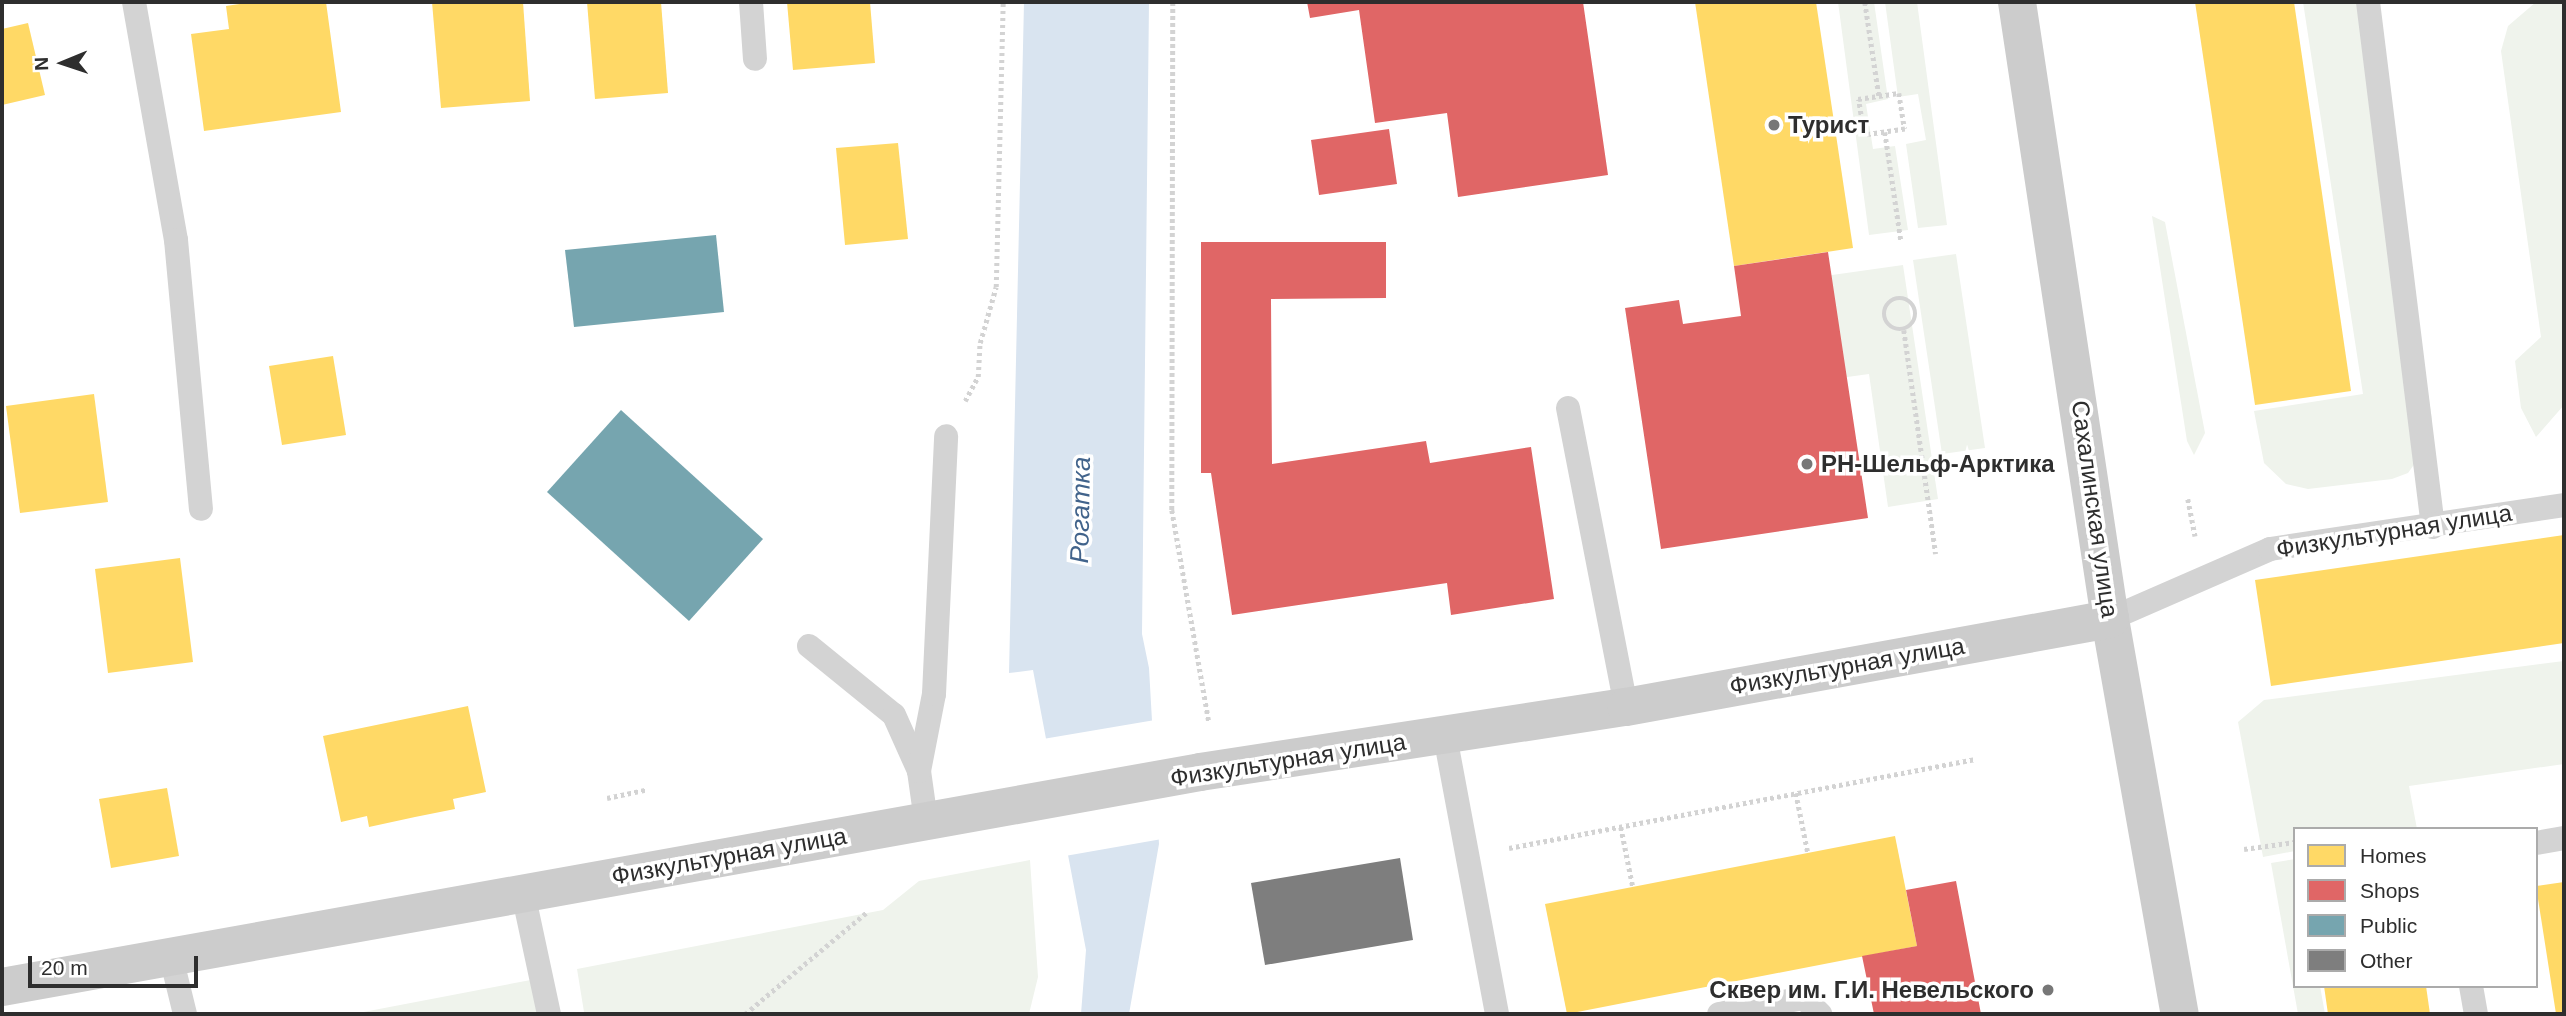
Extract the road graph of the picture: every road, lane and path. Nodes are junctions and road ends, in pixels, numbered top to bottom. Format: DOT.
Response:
graph roads {
  1 [pos="134,2"];
  2 [pos="751,2"];
  3 [pos="1003,2"];
  4 [pos="1173,2"];
  5 [pos="1865,2"];
  6 [pos="2017,2"];
  7 [pos="2368,2"];
  8 [pos="755,59"];
  9 [pos="1879,96"];
  10 [pos="1885,132"];
  11 [pos="1901,240"];
  12 [pos="1903,330"];
  13 [pos="978,377"];
  14 [pos="1568,408"];
  15 [pos="946,436"];
  16 [pos="2564,505"];
  17 [pos="201,509"];
  18 [pos="2433,527"];
  19 [pos="1936,554"];
  20 [pos="2110,619"];
  21 [pos="809,646"];
  22 [pos="1626,706"];
  23 [pos="1209,721"];
  24 [pos="1445,736"];
  25 [pos="1976,759"];
  26 [pos="919,771"];
  27 [pos="646,790"];
  28 [pos="1796,793"];
  29 [pos="607,798"];
  30 [pos="926,821"];
  31 [pos="1621,827"];
  32 [pos="2564,838"];
  33 [pos="2293,842"];
  34 [pos="2538,843"];
  35 [pos="1503,849"];
  36 [pos="2244,849"];
  37 [pos="1808,853"];
  38 [pos="1633,887"];
  39 [pos="523,893"];
  40 [pos="868,911"];
  41 [pos="171,957"];
  42 [pos="2,987"];
  43 [pos="2471,988"];
  44 [pos="185,1014"];
  45 [pos="549,1014"];
  46 [pos="744,1014"];
  47 [pos="1497,1014"];
  48 [pos="1719,1014"];
  49 [pos="1820,1014"];
  50 [pos="2180,1014"];
  51 [pos="2476,1014"];
  1 -- 17 [label="lane"];
  2 -- 8 [label="lane"];
  3 -- 13 [label="path"];
  4 -- 23 [label="path"];
  5 -- 9 [label="path"];
  6 -- 20 [label="street, Сахалинская улица"];
  7 -- 18 [label="lane"];
  9 -- 10 [label="path"];
  9 -- 10 [label="path"];
  10 -- 11 [label="path"];
  12 -- 12 [label="path"];
  12 -- 19 [label="path"];
  14 -- 22 [label="lane"];
  15 -- 26 [label="lane"];
  16 -- 18 [label="lane, Физкультурная улица"];
  18 -- 20 [label="lane, Физкультурная улица"];
  20 -- 22 [label="street, Физкультурная улица"];
  20 -- 50 [label="street, Сахалинская улица"];
  21 -- 26 [label="lane"];
  22 -- 24 [label="street, Физкультурная улица"];
  24 -- 30 [label="street, Физкультурная улица"];
  24 -- 47 [label="lane"];
  25 -- 28 [label="path"];
  26 -- 30 [label="lane"];
  27 -- 29 [label="path"];
  28 -- 31 [label="path"];
  28 -- 37 [label="path"];
  30 -- 39 [label="street, Физкультурная улица"];
  31 -- 35 [label="path"];
  31 -- 38 [label="path"];
  32 -- 34 [label="lane"];
  33 -- 36 [label="path"];
  39 -- 41 [label="street, Физкультурная улица"];
  39 -- 45 [label="lane"];
  40 -- 46 [label="path"];
  41 -- 42 [label="street, Физкультурная улица"];
  41 -- 44 [label="lane"];
  43 -- 51 [label="lane"];
  48 -- 49 [label="lane"];
}
